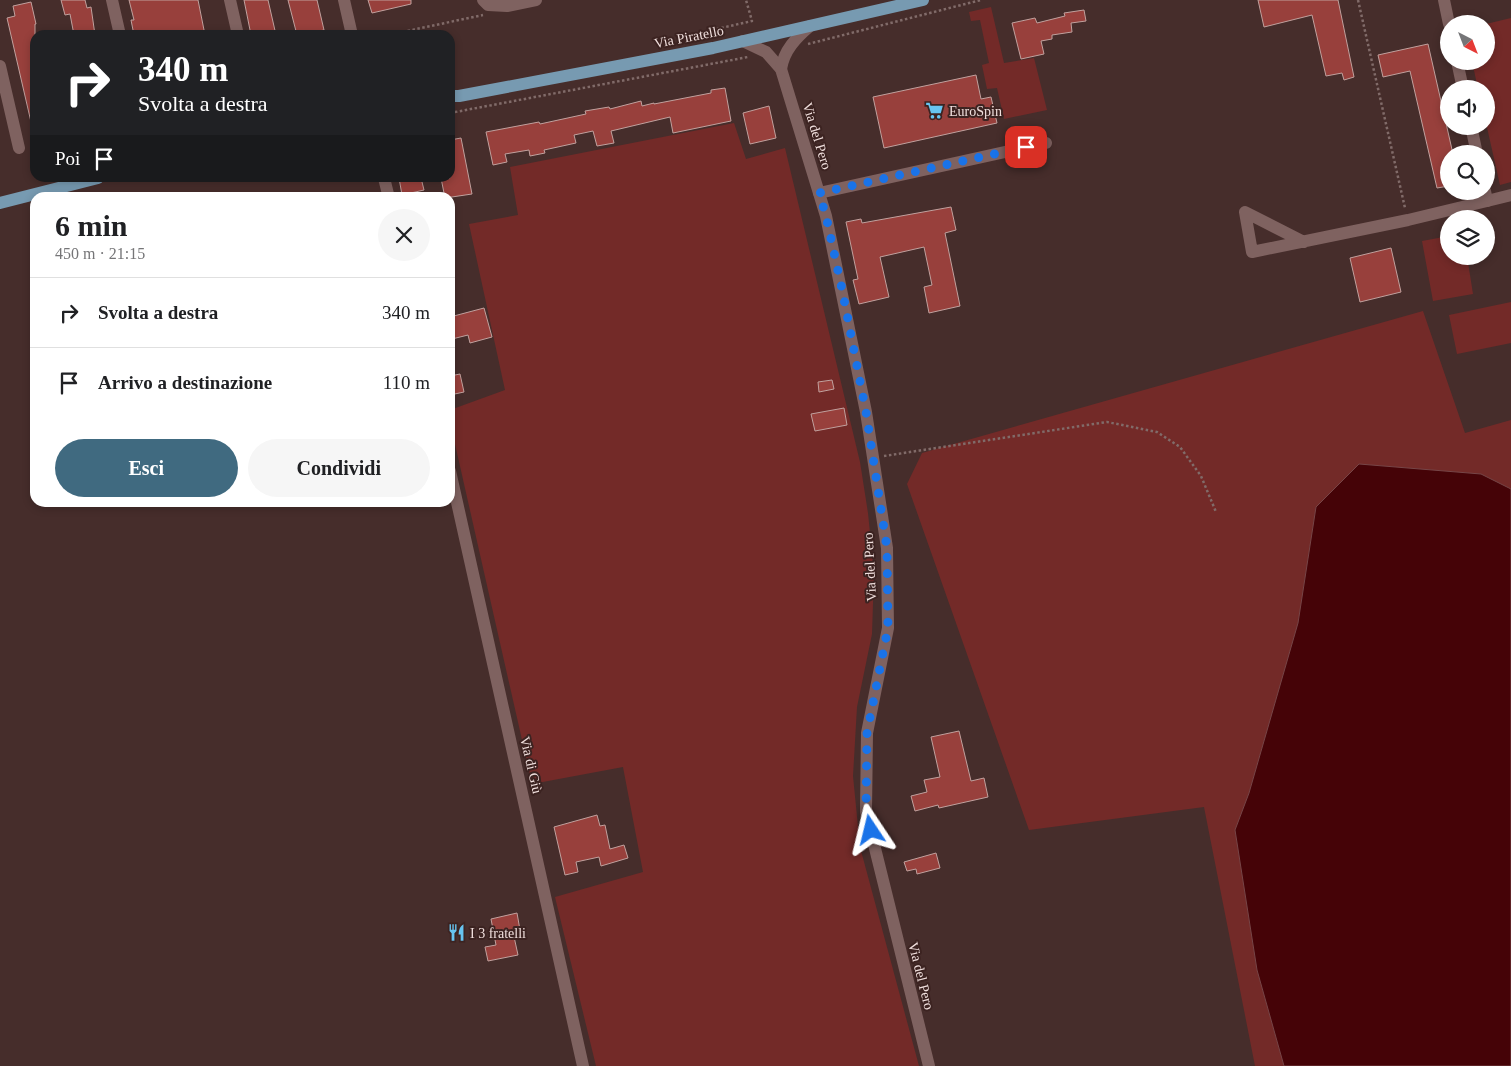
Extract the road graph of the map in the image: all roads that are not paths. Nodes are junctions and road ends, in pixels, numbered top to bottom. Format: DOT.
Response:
graph roads {
  1 [pos="112,0"];
  2 [pos="230,0"];
  3 [pos="344,0"];
  4 [pos="483,0"];
  5 [pos="536,0"];
  6 [pos="924,0"];
  7 [pos="1444,0"];
  8 [pos="1447,15"];
  9 [pos="810,26"];
  10 [pos="119,30"];
  11 [pos="237,30"];
  12 [pos="351,30"];
  13 [pos="743,41"];
  14 [pos="0,66"];
  15 [pos="781,69"];
  16 [pos="455,98"];
  17 [pos="1046,143"];
  18 [pos="19,148"];
  19 [pos="82,182"];
  20 [pos="43,192"];
  21 [pos="819,193"];
  22 [pos="30,195"];
  23 [pos="1495,196"];
  24 [pos="1511,196"];
  25 [pos="1473,200"];
  26 [pos="0,203"];
  27 [pos="1304,242"];
  28 [pos="455,493"];
  29 [pos="583,1066"];
  30 [pos="929,1066"];
  1 -- 10 [label="street"];
  2 -- 11 [label="street"];
  3 -- 12 [label="street"];
  4 -- 5 [label="street"];
  6 -- 9 [label="main road, Via Piratello"];
  7 -- 8 [label="street"];
  9 -- 13 [label="main road, Via Piratello"];
  9 -- 15 [label="street"];
  13 -- 15 [label="street, Via del Pero"];
  13 -- 16 [label="main road, Via Piratello"];
  14 -- 18 [label="street"];
  15 -- 21 [label="street, Via del Pero"];
  17 -- 21 [label="street"];
  19 -- 20 [label="main road"];
  21 -- 30 [label="street, Via del Pero"];
  22 -- 26 [label="main road"];
  23 -- 24 [label="street"];
  25 -- 27 [label="street"];
  27 -- 27 [label="street"];
  28 -- 29 [label="street, Via di Giù"];
}
